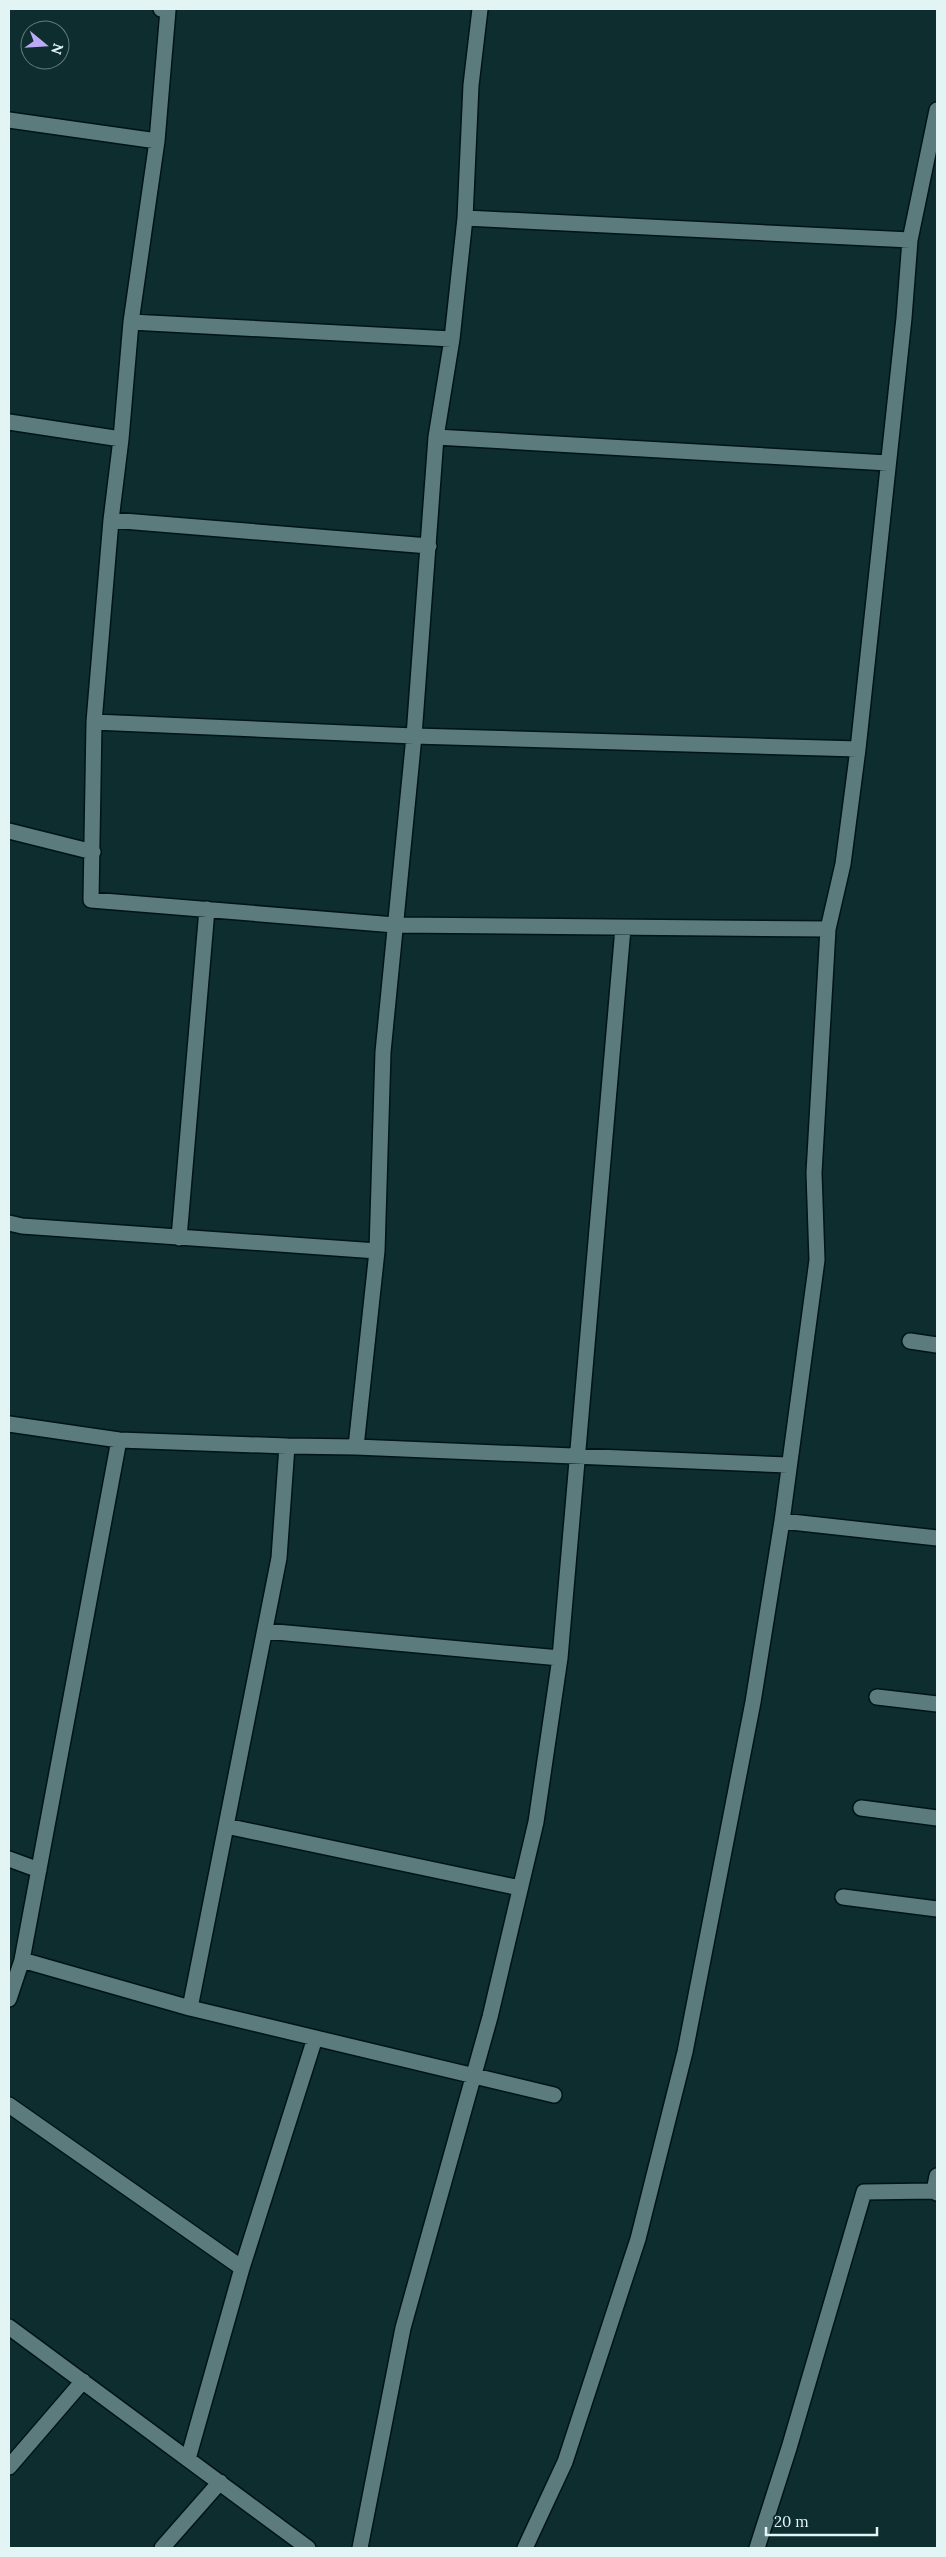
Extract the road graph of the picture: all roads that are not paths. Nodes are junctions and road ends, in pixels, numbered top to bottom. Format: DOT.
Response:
graph roads {
  1 [pos="166,9"];
  2 [pos="480,9"];
  3 [pos="937,110"];
  4 [pos="9,120"];
  5 [pos="157,141"];
  6 [pos="465,218"];
  7 [pos="910,240"];
  8 [pos="131,322"];
  9 [pos="452,339"];
  10 [pos="9,422"];
  11 [pos="436,437"];
  12 [pos="121,439"];
  13 [pos="888,463"];
  14 [pos="111,520"];
  15 [pos="429,546"];
  16 [pos="94,722"];
  17 [pos="414,736"];
  18 [pos="858,749"];
  19 [pos="9,831"];
  20 [pos="93,852"];
  21 [pos="207,909"];
  22 [pos="395,925"];
  23 [pos="624,928"];
  24 [pos="828,929"];
  25 [pos="9,1223"];
  26 [pos="179,1238"];
  27 [pos="376,1251"];
  28 [pos="910,1341"];
  29 [pos="937,1345"];
  30 [pos="9,1424"];
  31 [pos="119,1440"];
  32 [pos="287,1446"];
  33 [pos="356,1447"];
  34 [pos="577,1456"];
  35 [pos="788,1465"];
  36 [pos="782,1521"];
  37 [pos="937,1538"];
  38 [pos="265,1631"];
  39 [pos="560,1658"];
  40 [pos="876,1697"];
  41 [pos="937,1704"];
  42 [pos="860,1808"];
  43 [pos="937,1818"];
  44 [pos="226,1826"];
  45 [pos="9,1859"];
  46 [pos="39,1870"];
  47 [pos="520,1888"];
  48 [pos="843,1897"];
  49 [pos="937,1910"];
  50 [pos="22,1960"];
  51 [pos="9,1999"];
  52 [pos="190,2008"];
  53 [pos="315,2038"];
  54 [pos="473,2075"];
  55 [pos="554,2095"];
  56 [pos="9,2105"];
  57 [pos="937,2176"];
  58 [pos="936,2192"];
  59 [pos="242,2268"];
  60 [pos="9,2327"];
  61 [pos="83,2381"];
  62 [pos="188,2458"];
  63 [pos="9,2467"];
  64 [pos="220,2482"];
  65 [pos="162,2548"];
  66 [pos="308,2548"];
  67 [pos="360,2548"];
  68 [pos="525,2548"];
  69 [pos="757,2548"];
  1 -- 5 [label="street"];
  2 -- 6 [label="street"];
  3 -- 7 [label="street"];
  4 -- 5 [label="street"];
  5 -- 8 [label="street"];
  6 -- 7 [label="street"];
  6 -- 9 [label="street"];
  7 -- 13 [label="street"];
  8 -- 9 [label="street"];
  8 -- 12 [label="street"];
  9 -- 11 [label="street"];
  10 -- 12 [label="street"];
  11 -- 13 [label="street"];
  11 -- 15 [label="street"];
  12 -- 14 [label="street"];
  13 -- 18 [label="street"];
  14 -- 15 [label="street"];
  14 -- 16 [label="street"];
  15 -- 17 [label="street"];
  16 -- 17 [label="street"];
  16 -- 20 [label="street"];
  17 -- 18 [label="street"];
  17 -- 22 [label="street"];
  18 -- 24 [label="street"];
  19 -- 20 [label="street"];
  20 -- 21 [label="street"];
  21 -- 22 [label="street"];
  21 -- 26 [label="street"];
  22 -- 23 [label="street"];
  22 -- 27 [label="street"];
  23 -- 24 [label="street"];
  23 -- 34 [label="street"];
  24 -- 35 [label="street"];
  25 -- 26 [label="street"];
  26 -- 27 [label="street"];
  27 -- 33 [label="street"];
  28 -- 29 [label="street"];
  30 -- 31 [label="street"];
  31 -- 32 [label="street"];
  31 -- 46 [label="street"];
  32 -- 33 [label="street"];
  32 -- 38 [label="street"];
  33 -- 34 [label="street"];
  34 -- 35 [label="street"];
  34 -- 39 [label="street"];
  35 -- 36 [label="street"];
  36 -- 37 [label="street"];
  36 -- 68 [label="street"];
  38 -- 39 [label="street"];
  38 -- 44 [label="street"];
  39 -- 47 [label="street"];
  40 -- 41 [label="street"];
  42 -- 43 [label="street"];
  44 -- 47 [label="street"];
  44 -- 52 [label="street"];
  45 -- 46 [label="street"];
  46 -- 50 [label="street"];
  47 -- 54 [label="street"];
  48 -- 49 [label="street"];
  50 -- 51 [label="street"];
  50 -- 52 [label="street"];
  52 -- 53 [label="street"];
  53 -- 54 [label="street"];
  53 -- 59 [label="street"];
  54 -- 55 [label="street"];
  54 -- 67 [label="street"];
  56 -- 59 [label="street"];
  57 -- 58 [label="street"];
  58 -- 69 [label="street"];
  59 -- 62 [label="street"];
  60 -- 61 [label="street"];
  61 -- 62 [label="street"];
  61 -- 63 [label="street"];
  62 -- 64 [label="street"];
  64 -- 65 [label="street"];
  64 -- 66 [label="street"];
}
